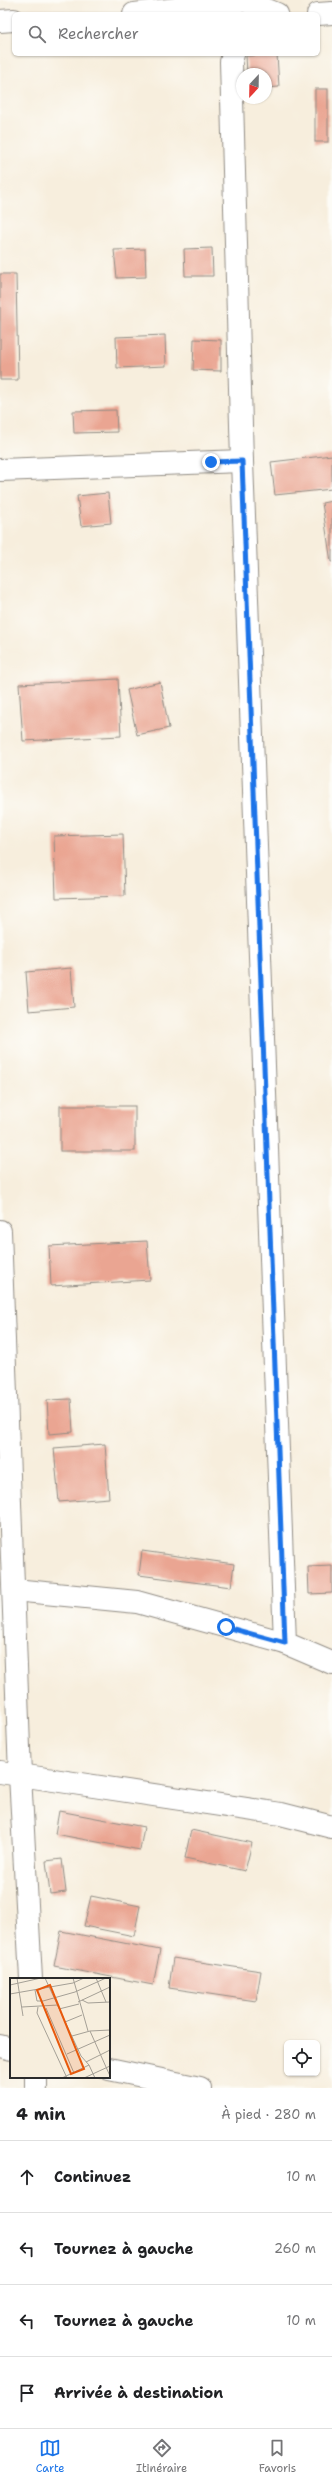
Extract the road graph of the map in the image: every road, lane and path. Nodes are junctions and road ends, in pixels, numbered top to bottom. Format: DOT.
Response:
graph roads {
  1 [pos="243,8"];
  2 [pos="170,12"];
  3 [pos="266,12"];
  4 [pos="332,13"];
  5 [pos="320,14"];
  6 [pos="12,20"];
  7 [pos="0,21"];
  8 [pos="232,56"];
  9 [pos="242,461"];
  10 [pos="0,470"];
  11 [pos="0,1231"];
  12 [pos="6,1506"];
  13 [pos="14,1590"];
  14 [pos="285,1643"];
  15 [pos="332,1663"];
  16 [pos="10,1774"];
  17 [pos="332,1827"];
  18 [pos="31,1978"];
  19 [pos="0,2046"];
  20 [pos="10,2049"];
  21 [pos="110,2069"];
  22 [pos="200,2088"];
  1 -- 2 [label="street"];
  1 -- 3 [label="street"];
  4 -- 5 [label="street"];
  6 -- 7 [label="street"];
  8 -- 9 [label="street"];
  9 -- 10 [label="street"];
  9 -- 14 [label="street"];
  11 -- 12 [label="street"];
  12 -- 13 [label="street"];
  13 -- 14 [label="street"];
  13 -- 16 [label="street"];
  14 -- 15 [label="street"];
  16 -- 17 [label="street"];
  16 -- 18 [label="street"];
  19 -- 20 [label="street"];
  21 -- 22 [label="street"];
}
